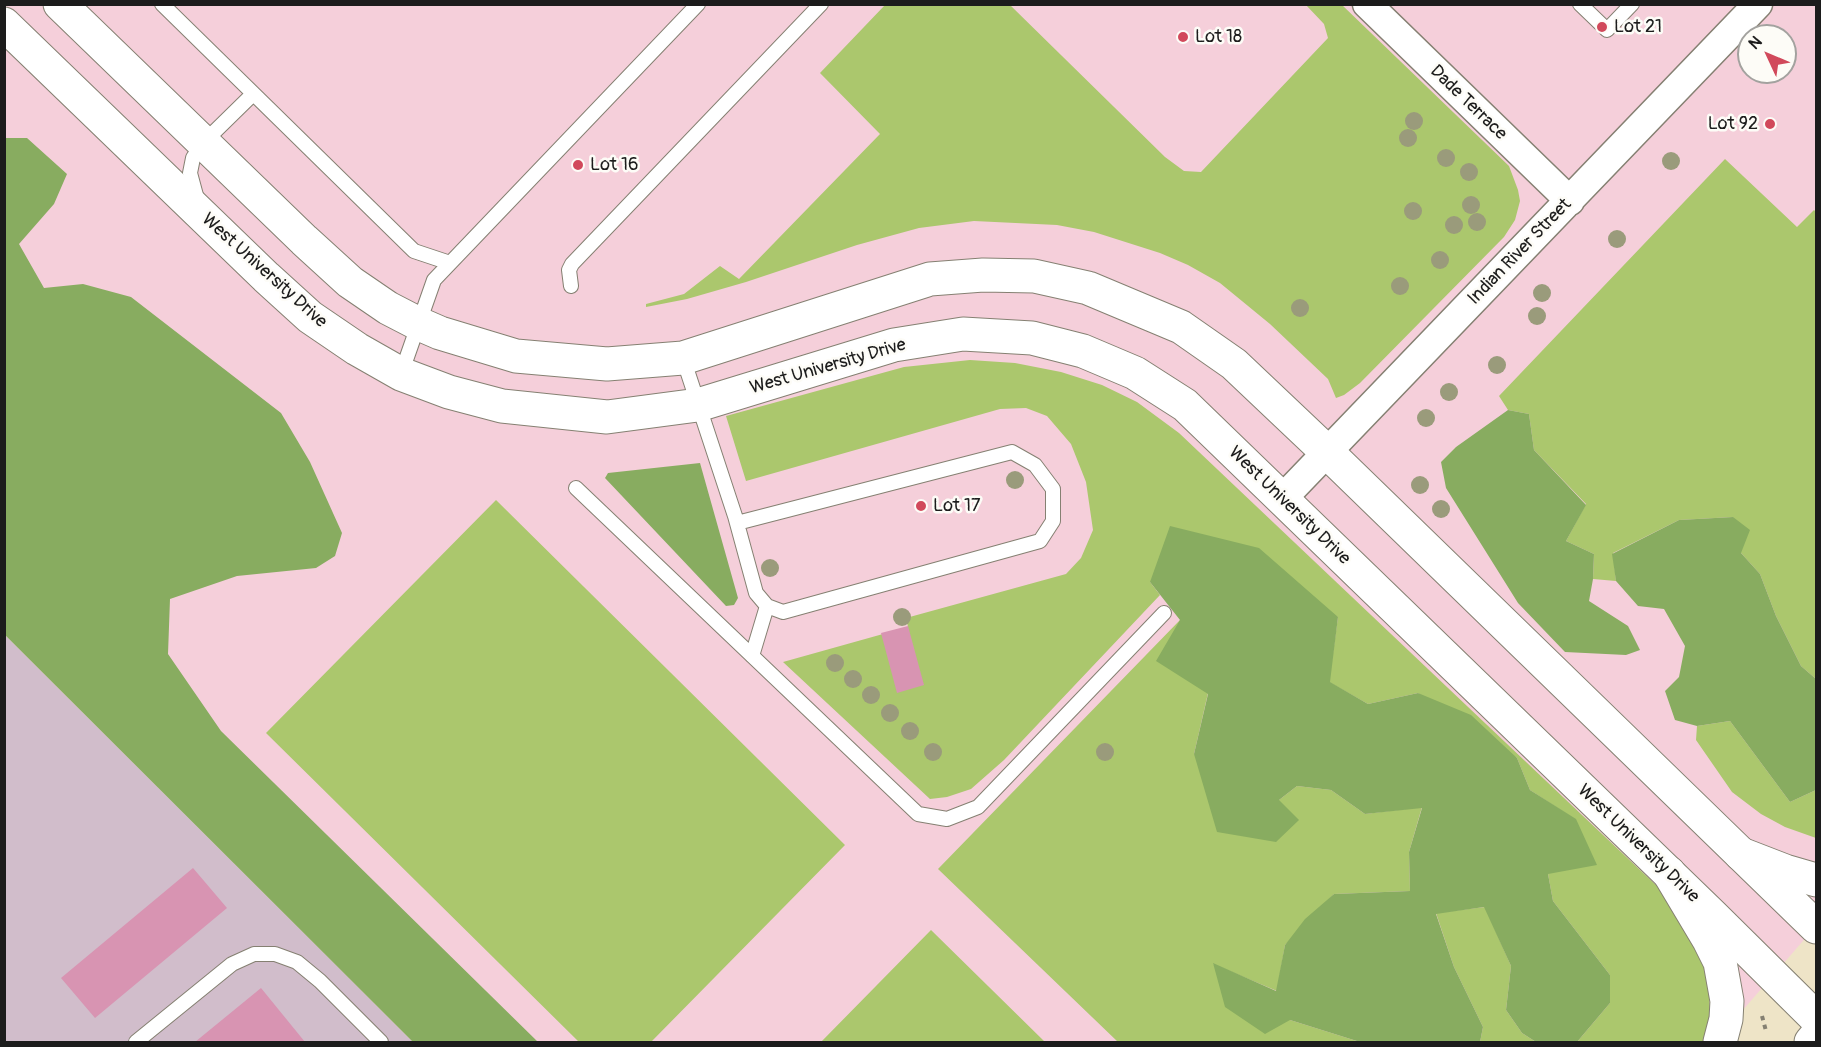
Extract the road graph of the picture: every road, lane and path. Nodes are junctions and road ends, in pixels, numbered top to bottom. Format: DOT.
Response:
graph roads {
  1 [pos="60,4"];
  2 [pos="162,4"];
  3 [pos="698,4"];
  4 [pos="821,4"];
  5 [pos="1580,4"];
  6 [pos="1632,4"];
  7 [pos="1758,4"];
  8 [pos="1372,6"];
  9 [pos="5,26"];
  10 [pos="253,94"];
  11 [pos="203,143"];
  12 [pos="1570,201"];
  13 [pos="204,217"];
  14 [pos="450,263"];
  15 [pos="571,286"];
  16 [pos="417,323"];
  17 [pos="683,358"];
  18 [pos="401,374"];
  19 [pos="698,405"];
  20 [pos="1328,453"];
  21 [pos="576,488"];
  22 [pos="1282,499"];
  23 [pos="737,524"];
  24 [pos="767,606"];
  25 [pos="1164,613"];
  26 [pos="752,656"];
  27 [pos="1741,854"];
  28 [pos="1669,873"];
  29 [pos="1816,879"];
  30 [pos="1816,927"];
  31 [pos="1768,1012"];
  32 [pos="1756,1016"];
  33 [pos="1762,1016"];
  34 [pos="1816,1018"];
  35 [pos="1766,1031"];
  36 [pos="1816,1035"];
  37 [pos="136,1042"];
  38 [pos="381,1042"];
  39 [pos="1720,1042"];
  40 [pos="1811,1042"];
  1 -- 11 [label="street"];
  2 -- 10 [label="lane"];
  3 -- 14 [label="lane"];
  4 -- 15 [label="lane"];
  5 -- 6 [label="lane"];
  7 -- 12 [label="street, Indian River Street"];
  8 -- 12 [label="street, Dade Terrace"];
  9 -- 13 [label="street, West University Drive"];
  10 -- 11 [label="lane"];
  10 -- 14 [label="lane"];
  11 -- 13 [label="lane"];
  11 -- 16 [label="street"];
  12 -- 20 [label="street, Indian River Street"];
  13 -- 18 [label="street, West University Drive"];
  14 -- 16 [label="lane"];
  16 -- 17 [label="street"];
  16 -- 18 [label="lane"];
  17 -- 19 [label="lane"];
  17 -- 20 [label="street"];
  18 -- 19 [label="street, West University Drive"];
  19 -- 22 [label="street, West University Drive"];
  19 -- 23 [label="lane"];
  20 -- 22 [label="street, Indian River Street"];
  20 -- 27 [label="street"];
  21 -- 26 [label="lane"];
  22 -- 28 [label="street, West University Drive"];
  23 -- 24 [label="lane"];
  23 -- 24 [label="lane"];
  24 -- 26 [label="lane"];
  25 -- 26 [label="lane"];
  27 -- 29 [label="street"];
  27 -- 30 [label="street"];
  28 -- 34 [label="street, West University Drive"];
  28 -- 39 [label="street"];
  31 -- 33 [label="path"];
  32 -- 33 [label="path"];
  33 -- 35 [label="path"];
  36 -- 40 [label="street"];
  37 -- 38 [label="lane"];
}
